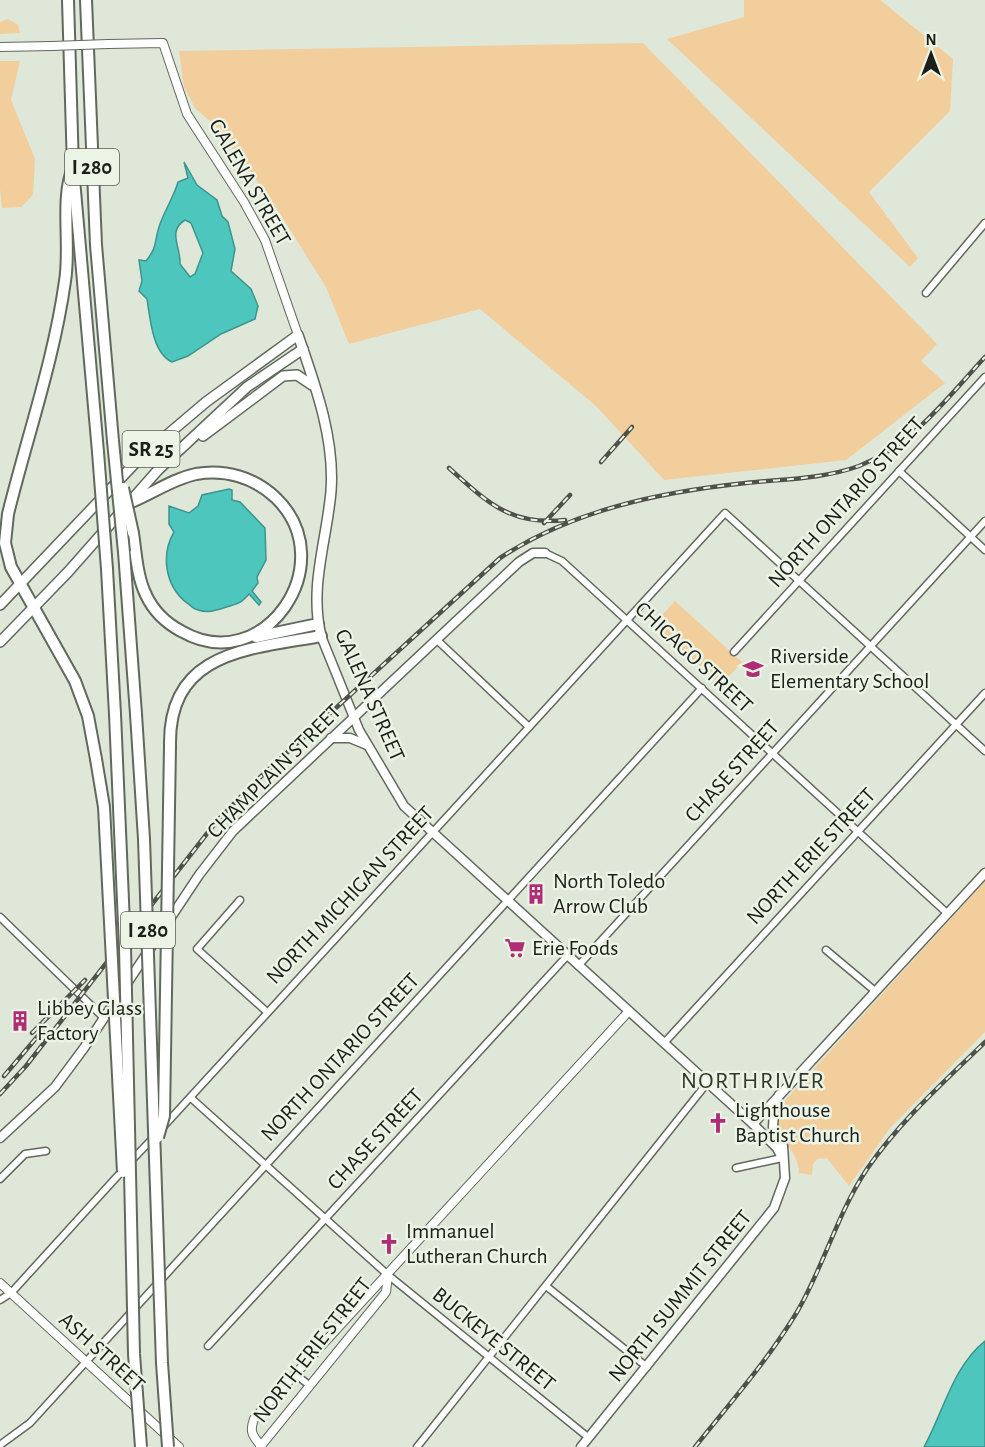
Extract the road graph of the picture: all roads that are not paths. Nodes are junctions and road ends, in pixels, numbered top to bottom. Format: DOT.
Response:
graph roads {
  1 [pos="68,0"];
  2 [pos="86,0"];
  3 [pos="0,47"];
  4 [pos="73,168"];
  5 [pos="985,223"];
  6 [pos="926,293"];
  7 [pos="298,335"];
  8 [pos="303,349"];
  9 [pos="985,377"];
  10 [pos="313,386"];
  11 [pos="113,441"];
  12 [pos="20,466"];
  13 [pos="158,471"];
  14 [pos="899,471"];
  15 [pos="129,503"];
  16 [pos="985,521"];
  17 [pos="0,528"];
  18 [pos="970,537"];
  19 [pos="985,550"];
  20 [pos="545,553"];
  21 [pos="799,581"];
  22 [pos="21,582"];
  23 [pos="0,605"];
  24 [pos="33,607"];
  25 [pos="627,619"];
  26 [pos="319,630"];
  27 [pos="243,639"];
  28 [pos="438,640"];
  29 [pos="0,642"];
  30 [pos="870,646"];
  31 [pos="734,652"];
  32 [pos="702,688"];
  33 [pos="985,693"];
  34 [pos="353,717"];
  35 [pos="957,725"];
  36 [pos="529,727"];
  37 [pos="330,738"];
  38 [pos="367,745"];
  39 [pos="985,751"];
  40 [pos="773,753"];
  41 [pos="432,832"];
  42 [pos="858,832"];
  43 [pos="985,873"];
  44 [pos="240,900"];
  45 [pos="507,902"];
  46 [pos="948,914"];
  47 [pos="0,917"];
  48 [pos="826,950"];
  49 [pos="567,956"];
  50 [pos="579,966"];
  51 [pos="875,992"];
  52 [pos="629,1011"];
  53 [pos="267,1012"];
  54 [pos="106,1014"];
  55 [pos="664,1043"];
  56 [pos="708,1082"];
  57 [pos="779,1095"];
  58 [pos="191,1098"];
  59 [pos="753,1124"];
  60 [pos="0,1138"];
  61 [pos="155,1146"];
  62 [pos="46,1151"];
  63 [pos="782,1158"];
  64 [pos="264,1166"];
  65 [pos="736,1168"];
  66 [pos="0,1179"];
  67 [pos="325,1221"];
  68 [pos="388,1275"];
  69 [pos="0,1283"];
  70 [pos="546,1286"];
  71 [pos="11,1293"];
  72 [pos="0,1300"];
  73 [pos="208,1346"];
  74 [pos="134,1354"];
  75 [pos="488,1358"];
  76 [pos="86,1362"];
  77 [pos="647,1367"];
  78 [pos="295,1374"];
  79 [pos="309,1385"];
  80 [pos="589,1438"];
  81 [pos="0,1444"];
  82 [pos="141,1447"];
  83 [pos="168,1447"];
  84 [pos="179,1447"];
  85 [pos="261,1447"];
  86 [pos="417,1447"];
  87 [pos="581,1447"];
  1 -- 4 [label="highway, I 280"];
  2 -- 11 [label="highway, I 280"];
  3 -- 7 [label="street, GALENA STREET, bridge"];
  4 -- 12 [label="highway"];
  4 -- 74 [label="highway, I 280, bridge"];
  5 -- 6 [label="street"];
  7 -- 8 [label="main road, GALENA STREET"];
  7 -- 22 [label="main road, SR 25"];
  8 -- 10 [label="main road, GALENA STREET"];
  8 -- 13 [label="main road, SR 25"];
  9 -- 14 [label="street, NORTH ONTARIO STREET"];
  10 -- 13 [label="main road"];
  10 -- 26 [label="main road, GALENA STREET"];
  11 -- 27 [label="highway, bridge"];
  11 -- 61 [label="highway, I 280, bridge"];
  12 -- 17 [label="highway"];
  12 -- 22 [label="highway"];
  13 -- 15 [label="main road, SR 25"];
  14 -- 18 [label="street"];
  14 -- 21 [label="street, NORTH ONTARIO STREET"];
  15 -- 24 [label="main road, SR 25"];
  15 -- 27 [label="highway"];
  16 -- 18 [label="street, CHASE STREET"];
  18 -- 19 [label="street"];
  18 -- 30 [label="street, CHASE STREET"];
  20 -- 25 [label="street, CHICAGO STREET"];
  20 -- 28 [label="main road, CHAMPLAIN STREET"];
  21 -- 25 [label="street, NORTH MICHIGAN STREET"];
  21 -- 30 [label="street"];
  21 -- 31 [label="street, NORTH ONTARIO STREET"];
  22 -- 23 [label="main road, SR 25"];
  22 -- 24 [label="highway"];
  24 -- 29 [label="main road, SR 25"];
  24 -- 74 [label="highway, bridge"];
  25 -- 32 [label="street, CHICAGO STREET"];
  25 -- 36 [label="street, NORTH MICHIGAN STREET"];
  26 -- 27 [label="highway"];
  26 -- 34 [label="main road, GALENA STREET"];
  26 -- 61 [label="highway, bridge"];
  28 -- 34 [label="main road, CHAMPLAIN STREET"];
  28 -- 36 [label="street"];
  30 -- 35 [label="street"];
  30 -- 40 [label="street, CHASE STREET"];
  32 -- 40 [label="street, CHICAGO STREET"];
  32 -- 45 [label="street, NORTH ONTARIO STREET"];
  33 -- 35 [label="street, NORTH ERIE STREET"];
  34 -- 37 [label="main road, CHAMPLAIN STREET"];
  34 -- 38 [label="main road, GALENA STREET"];
  35 -- 39 [label="street"];
  35 -- 42 [label="street, NORTH ERIE STREET"];
  36 -- 41 [label="street, NORTH MICHIGAN STREET"];
  37 -- 38 [label="main road"];
  37 -- 54 [label="main road, CHAMPLAIN STREET, bridge"];
  38 -- 41 [label="main road, GALENA STREET"];
  40 -- 42 [label="street, CHICAGO STREET"];
  40 -- 50 [label="street, CHASE STREET"];
  41 -- 45 [label="main road, GALENA STREET"];
  41 -- 53 [label="street, NORTH MICHIGAN STREET"];
  42 -- 46 [label="street, CHICAGO STREET"];
  42 -- 55 [label="street, NORTH ERIE STREET"];
  43 -- 46 [label="main road"];
  44 -- 53 [label="street"];
  45 -- 49 [label="main road, GALENA STREET"];
  45 -- 64 [label="street, NORTH ONTARIO STREET"];
  46 -- 51 [label="main road"];
  47 -- 54 [label="street"];
  48 -- 51 [label="street"];
  49 -- 50 [label="main road, GALENA STREET"];
  49 -- 67 [label="street, CHASE STREET"];
  50 -- 52 [label="main road, GALENA STREET"];
  51 -- 57 [label="main road"];
  52 -- 55 [label="main road, GALENA STREET"];
  52 -- 68 [label="street, NORTH ERIE STREET"];
  53 -- 58 [label="street, NORTH MICHIGAN STREET"];
  54 -- 60 [label="main road, CHAMPLAIN STREET"];
  55 -- 56 [label="main road, GALENA STREET"];
  56 -- 59 [label="main road, GALENA STREET"];
  56 -- 70 [label="street"];
  57 -- 59 [label="main road"];
  57 -- 63 [label="main road, NORTH SUMMIT STREET"];
  58 -- 64 [label="street, BUCKEYE STREET"];
  58 -- 71 [label="street, NORTH MICHIGAN STREET"];
  59 -- 63 [label="main road, GALENA STREET"];
  61 -- 83 [label="highway, I 280, bridge"];
  62 -- 66 [label="street"];
  63 -- 65 [label="street"];
  63 -- 77 [label="main road, NORTH SUMMIT STREET"];
  64 -- 67 [label="street, BUCKEYE STREET"];
  64 -- 76 [label="street, NORTH ONTARIO STREET"];
  67 -- 68 [label="street, BUCKEYE STREET"];
  67 -- 73 [label="street, CHASE STREET"];
  68 -- 75 [label="street, BUCKEYE STREET"];
  68 -- 78 [label="street, NORTH ERIE STREET"];
  68 -- 79 [label="street, NORTH ERIE STREET"];
  69 -- 71 [label="street, ASH STREET"];
  70 -- 75 [label="street"];
  70 -- 77 [label="street"];
  71 -- 72 [label="street, NORTH MICHIGAN STREET"];
  71 -- 76 [label="street, ASH STREET"];
  74 -- 82 [label="highway, I 280, bridge"];
  75 -- 80 [label="street, BUCKEYE STREET"];
  75 -- 86 [label="street"];
  76 -- 81 [label="street, NORTH ONTARIO STREET"];
  76 -- 84 [label="street, ASH STREET"];
  77 -- 80 [label="main road, NORTH SUMMIT STREET"];
  78 -- 79 [label="street"];
  78 -- 85 [label="street, NORTH ERIE STREET"];
  79 -- 85 [label="street, NORTH ERIE STREET"];
  80 -- 87 [label="main road, NORTH SUMMIT STREET"];
}
